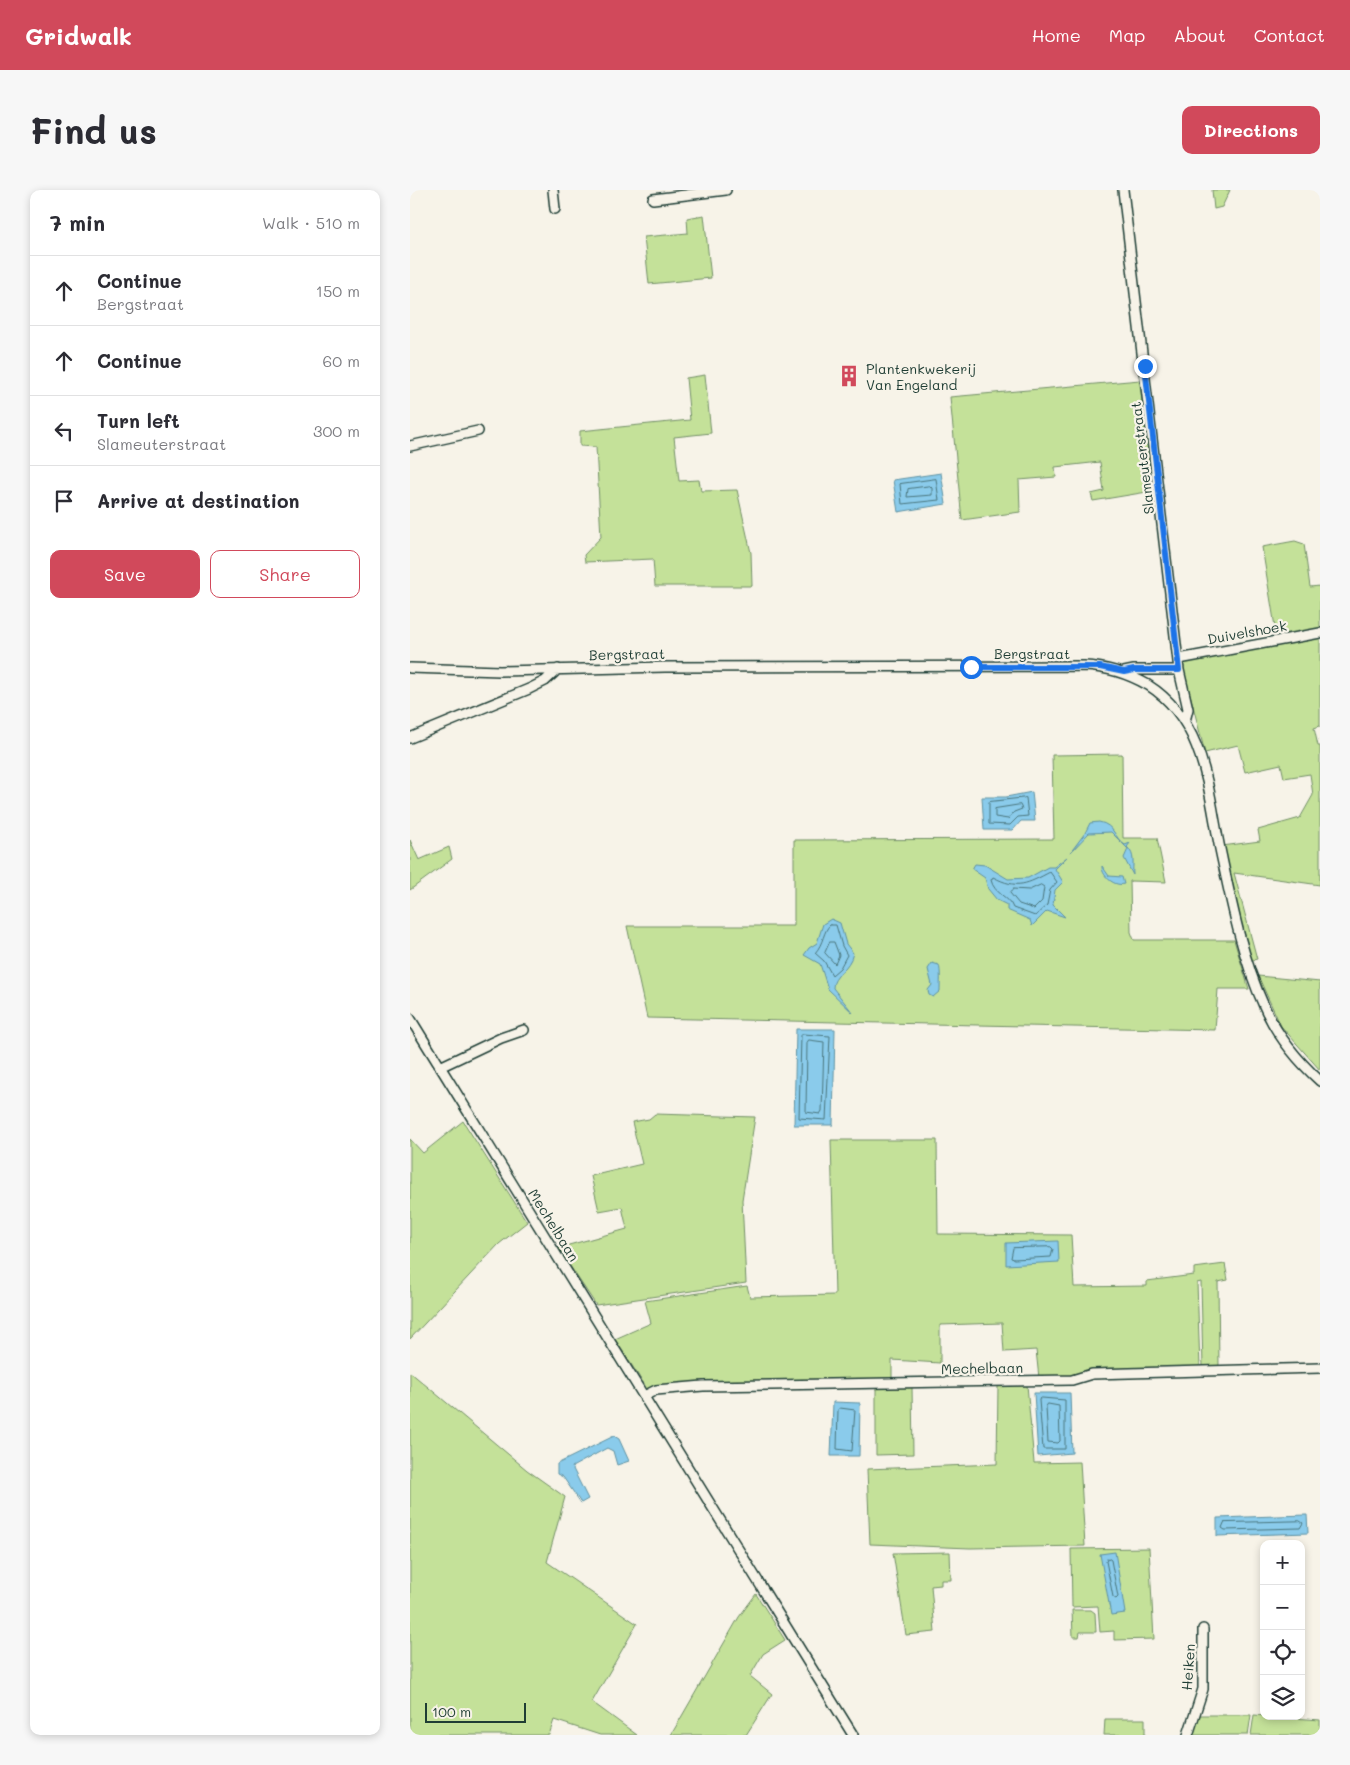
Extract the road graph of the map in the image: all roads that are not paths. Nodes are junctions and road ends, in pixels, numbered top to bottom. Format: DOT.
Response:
graph roads {
  1 [pos="553,190"];
  2 [pos="726,190"];
  3 [pos="1123,190"];
  4 [pos="653,199"];
  5 [pos="555,209"];
  6 [pos="478,431"];
  7 [pos="410,446"];
  8 [pos="1320,633"];
  9 [pos="1179,659"];
  10 [pos="410,668"];
  11 [pos="558,670"];
  12 [pos="1179,670"];
  13 [pos="1124,672"];
  14 [pos="1185,721"];
  15 [pos="410,738"];
  16 [pos="410,1018"];
  17 [pos="524,1030"];
  18 [pos="440,1068"];
  19 [pos="1320,1081"];
  20 [pos="1320,1368"];
  21 [pos="644,1396"];
  22 [pos="1203,1629"];
  23 [pos="853,1735"];
  24 [pos="1188,1735"];
  1 -- 5 [label="street"];
  2 -- 4 [label="street"];
  3 -- 9 [label="street, Slameuterstraat"];
  6 -- 7 [label="street"];
  8 -- 9 [label="street, Duivelshoek"];
  9 -- 12 [label="street, Slameuterstraat"];
  10 -- 11 [label="street, Bergstraat"];
  11 -- 13 [label="street, Bergstraat"];
  11 -- 15 [label="street"];
  12 -- 13 [label="street"];
  12 -- 14 [label="street, Slameuterstraat"];
  13 -- 14 [label="street, Bergstraat"];
  14 -- 19 [label="street, Bergstraat"];
  16 -- 18 [label="street, Mechelbaan"];
  17 -- 18 [label="street"];
  18 -- 21 [label="street, Mechelbaan"];
  20 -- 21 [label="street, Mechelbaan"];
  21 -- 23 [label="street, Mechelbaan"];
  22 -- 24 [label="street, Heiken"];
}
